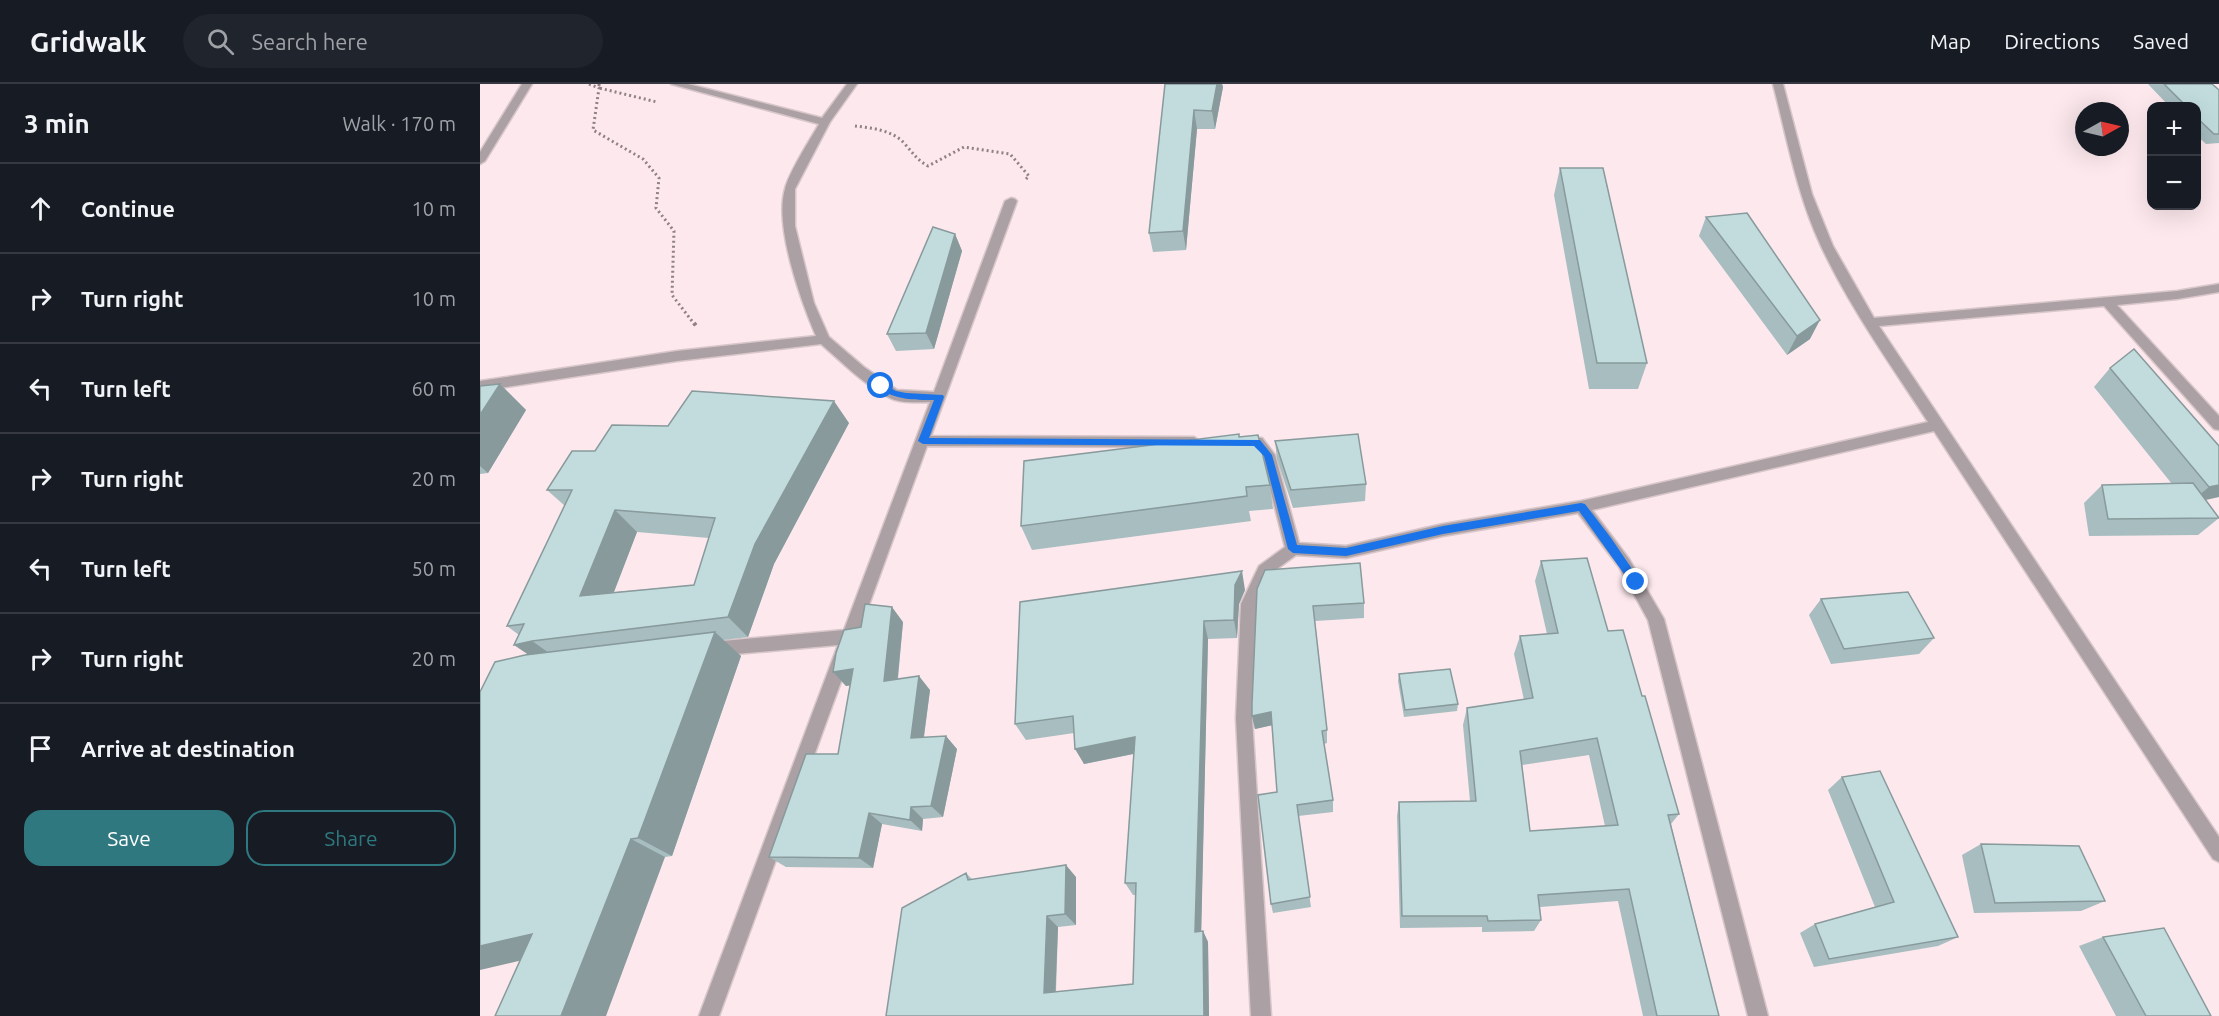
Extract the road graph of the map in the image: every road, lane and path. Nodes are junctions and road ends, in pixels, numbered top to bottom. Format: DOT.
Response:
graph roads {
  1 [pos="527,84"];
  2 [pos="589,84"];
  3 [pos="676,84"];
  4 [pos="852,84"];
  5 [pos="1778,84"];
  6 [pos="825,122"];
  7 [pos="480,160"];
  8 [pos="1011,201"];
  9 [pos="2219,288"];
  10 [pos="2107,301"];
  11 [pos="1870,324"];
  12 [pos="824,339"];
  13 [pos="716,352"];
  14 [pos="480,386"];
  15 [pos="939,397"];
  16 [pos="1936,425"];
  17 [pos="2219,425"];
  18 [pos="923,441"];
  19 [pos="1209,442"];
  20 [pos="1233,442"];
  21 [pos="1581,507"];
  22 [pos="1293,549"];
  23 [pos="849,637"];
  24 [pos="691,651"];
  25 [pos="2219,853"];
  26 [pos="709,1016"];
  27 [pos="1261,1016"];
  28 [pos="1758,1016"];
  1 -- 7 [label="street"];
  2 -- 13 [label="path"];
  3 -- 6 [label="street"];
  4 -- 6 [label="street"];
  5 -- 11 [label="street"];
  6 -- 8 [label="path"];
  6 -- 12 [label="street"];
  8 -- 15 [label="street"];
  9 -- 10 [label="street"];
  10 -- 11 [label="street"];
  10 -- 17 [label="street"];
  11 -- 16 [label="street"];
  12 -- 13 [label="street"];
  12 -- 15 [label="street"];
  13 -- 14 [label="street"];
  15 -- 18 [label="street"];
  16 -- 21 [label="street"];
  16 -- 25 [label="street"];
  18 -- 19 [label="street"];
  18 -- 23 [label="street"];
  20 -- 22 [label="street"];
  21 -- 22 [label="street"];
  21 -- 28 [label="street"];
  22 -- 27 [label="street"];
  23 -- 24 [label="street"];
  23 -- 26 [label="street"];
}
